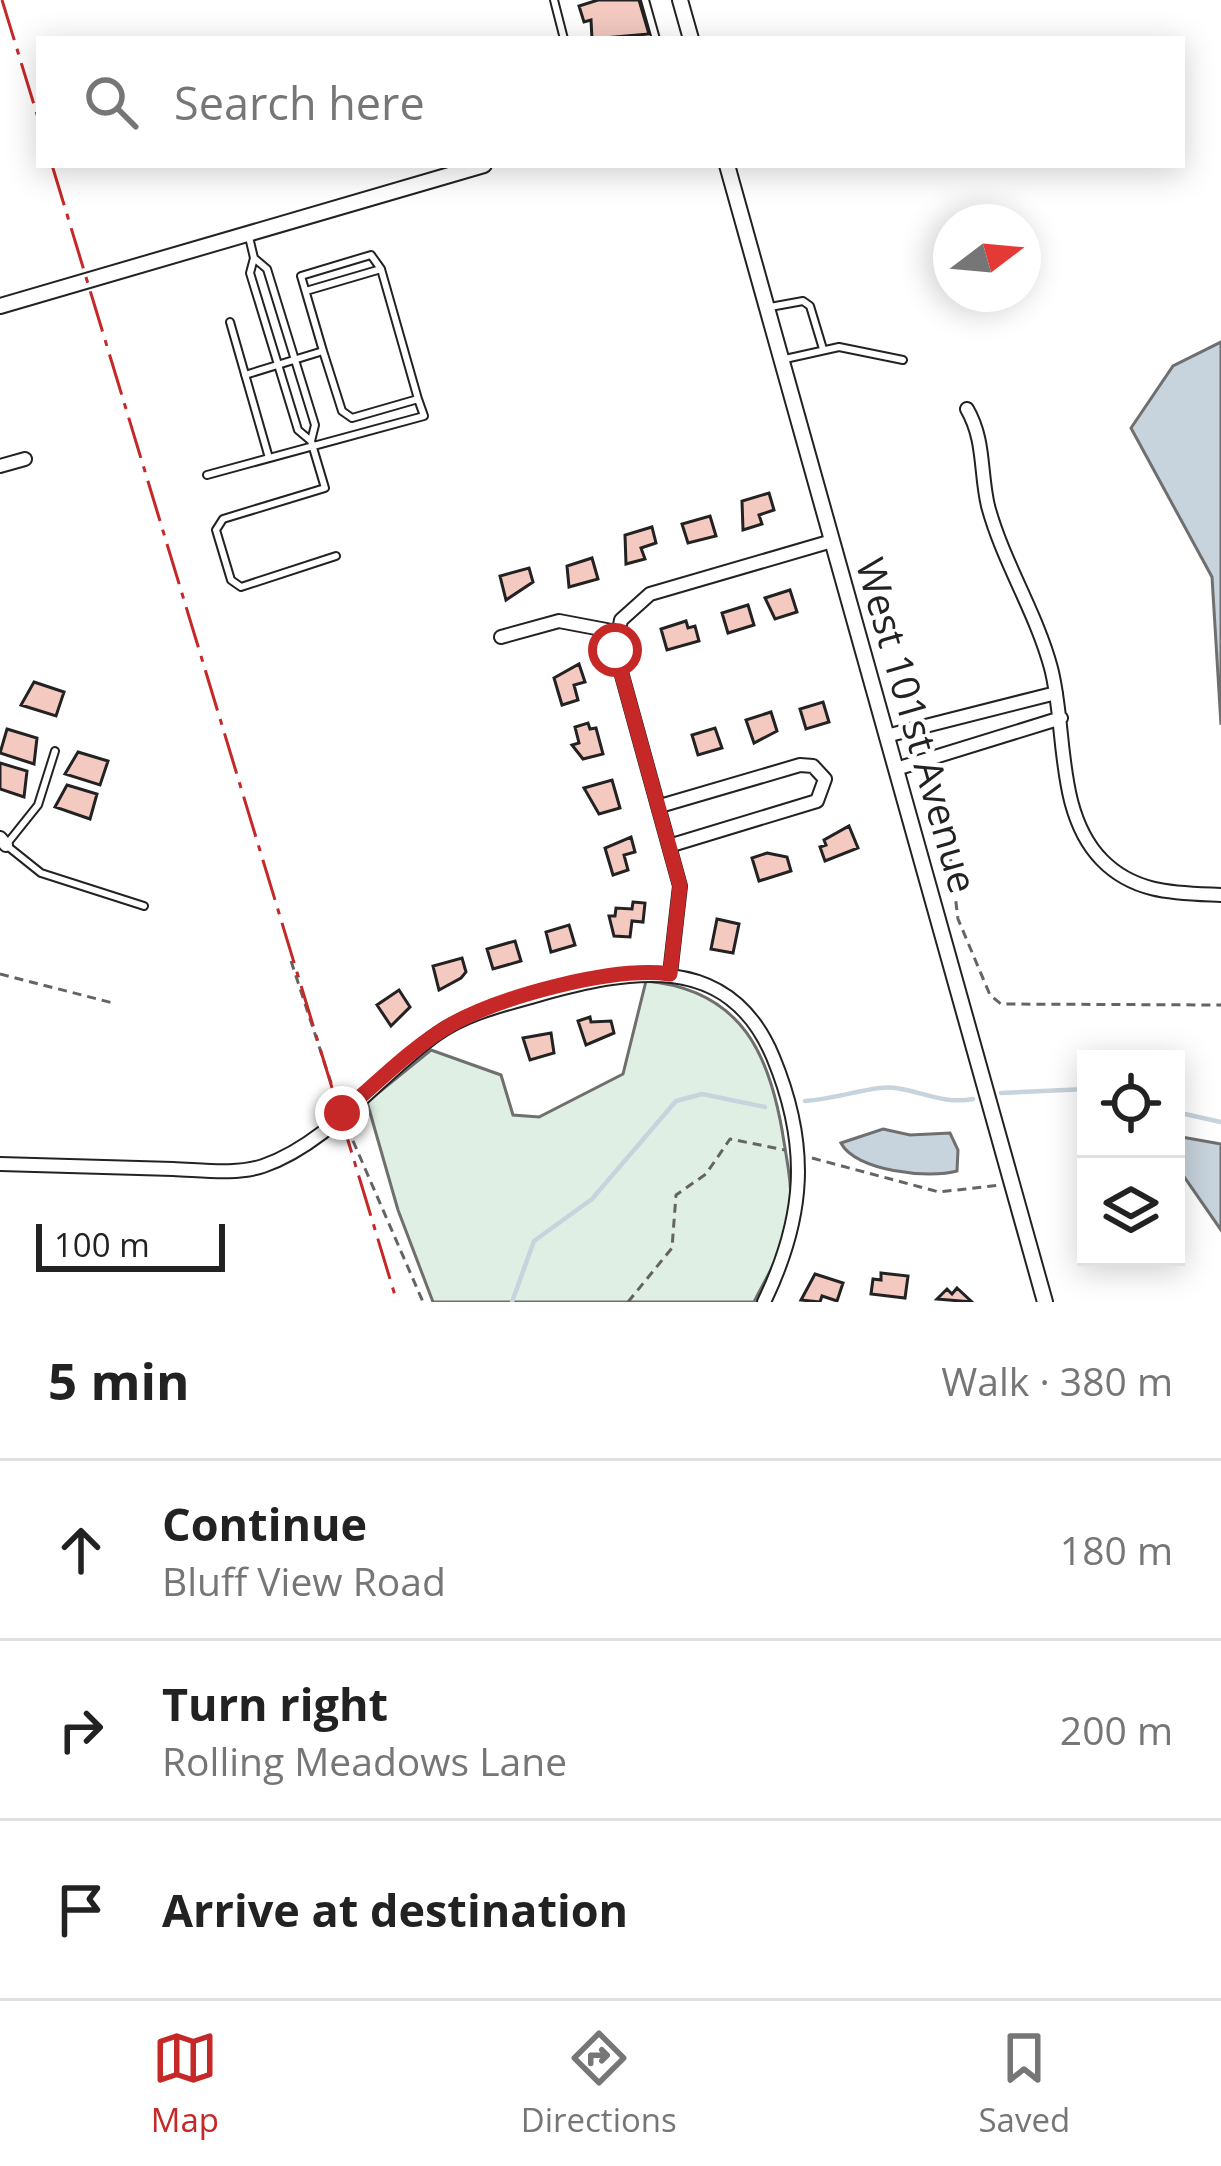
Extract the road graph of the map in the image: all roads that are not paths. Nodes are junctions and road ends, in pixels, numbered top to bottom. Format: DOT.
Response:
graph roads {
  1 [pos="554,0"];
  2 [pos="644,0"];
  3 [pos="680,0"];
  4 [pos="563,36"];
  5 [pos="655,36"];
  6 [pos="690,36"];
  7 [pos="474,168"];
  8 [pos="728,168"];
  9 [pos="248,234"];
  10 [pos="254,258"];
  11 [pos="380,269"];
  12 [pos="305,291"];
  13 [pos="0,306"];
  14 [pos="767,308"];
  15 [pos="230,322"];
  16 [pos="823,349"];
  17 [pos="323,352"];
  18 [pos="781,359"];
  19 [pos="295,360"];
  20 [pos="903,360"];
  21 [pos="278,365"];
  22 [pos="244,375"];
  23 [pos="418,399"];
  24 [pos="968,409"];
  25 [pos="311,444"];
  26 [pos="269,458"];
  27 [pos="25,459"];
  28 [pos="0,466"];
  29 [pos="207,475"];
  30 [pos="832,541"];
  31 [pos="336,556"];
  32 [pos="617,632"];
  33 [pos="501,637"];
  34 [pos="1056,693"];
  35 [pos="1061,718"];
  36 [pos="886,736"];
  37 [pos="55,752"];
  38 [pos="896,770"];
  39 [pos="660,806"];
  40 [pos="3,841"];
  41 [pos="672,845"];
  42 [pos="1221,895"];
  43 [pos="144,906"];
  44 [pos="670,974"];
  45 [pos="0,1164"];
  46 [pos="764,1302"];
  47 [pos="1045,1302"];
  1 -- 4 [label="lane"];
  2 -- 5 [label="lane"];
  3 -- 6 [label="street"];
  7 -- 9 [label="street"];
  8 -- 14 [label="street, West 101st Avenue"];
  9 -- 10 [label="lane"];
  9 -- 13 [label="street"];
  10 -- 19 [label="lane"];
  10 -- 21 [label="lane"];
  11 -- 12 [label="lane"];
  11 -- 12 [label="lane"];
  11 -- 23 [label="lane"];
  12 -- 17 [label="lane"];
  14 -- 16 [label="lane"];
  14 -- 18 [label="street, West 101st Avenue"];
  15 -- 22 [label="lane"];
  16 -- 18 [label="lane"];
  16 -- 20 [label="lane"];
  17 -- 19 [label="lane"];
  17 -- 23 [label="lane"];
  18 -- 30 [label="street, West 101st Avenue"];
  19 -- 21 [label="lane"];
  19 -- 25 [label="lane"];
  21 -- 22 [label="lane"];
  21 -- 25 [label="lane"];
  22 -- 26 [label="lane"];
  23 -- 25 [label="lane"];
  24 -- 34 [label="street"];
  25 -- 26 [label="lane"];
  25 -- 31 [label="lane"];
  26 -- 29 [label="lane"];
  27 -- 28 [label="street"];
  30 -- 32 [label="street"];
  30 -- 36 [label="street, West 101st Avenue"];
  32 -- 33 [label="street"];
  32 -- 39 [label="street"];
  34 -- 35 [label="street"];
  34 -- 36 [label="street"];
  35 -- 38 [label="street"];
  35 -- 42 [label="street"];
  36 -- 38 [label="street, West 101st Avenue"];
  37 -- 40 [label="lane"];
  38 -- 47 [label="street, West 101st Avenue"];
  39 -- 41 [label="street"];
  39 -- 41 [label="street"];
  40 -- 43 [label="lane"];
  41 -- 44 [label="street"];
  44 -- 45 [label="street"];
  44 -- 46 [label="street"];
}
